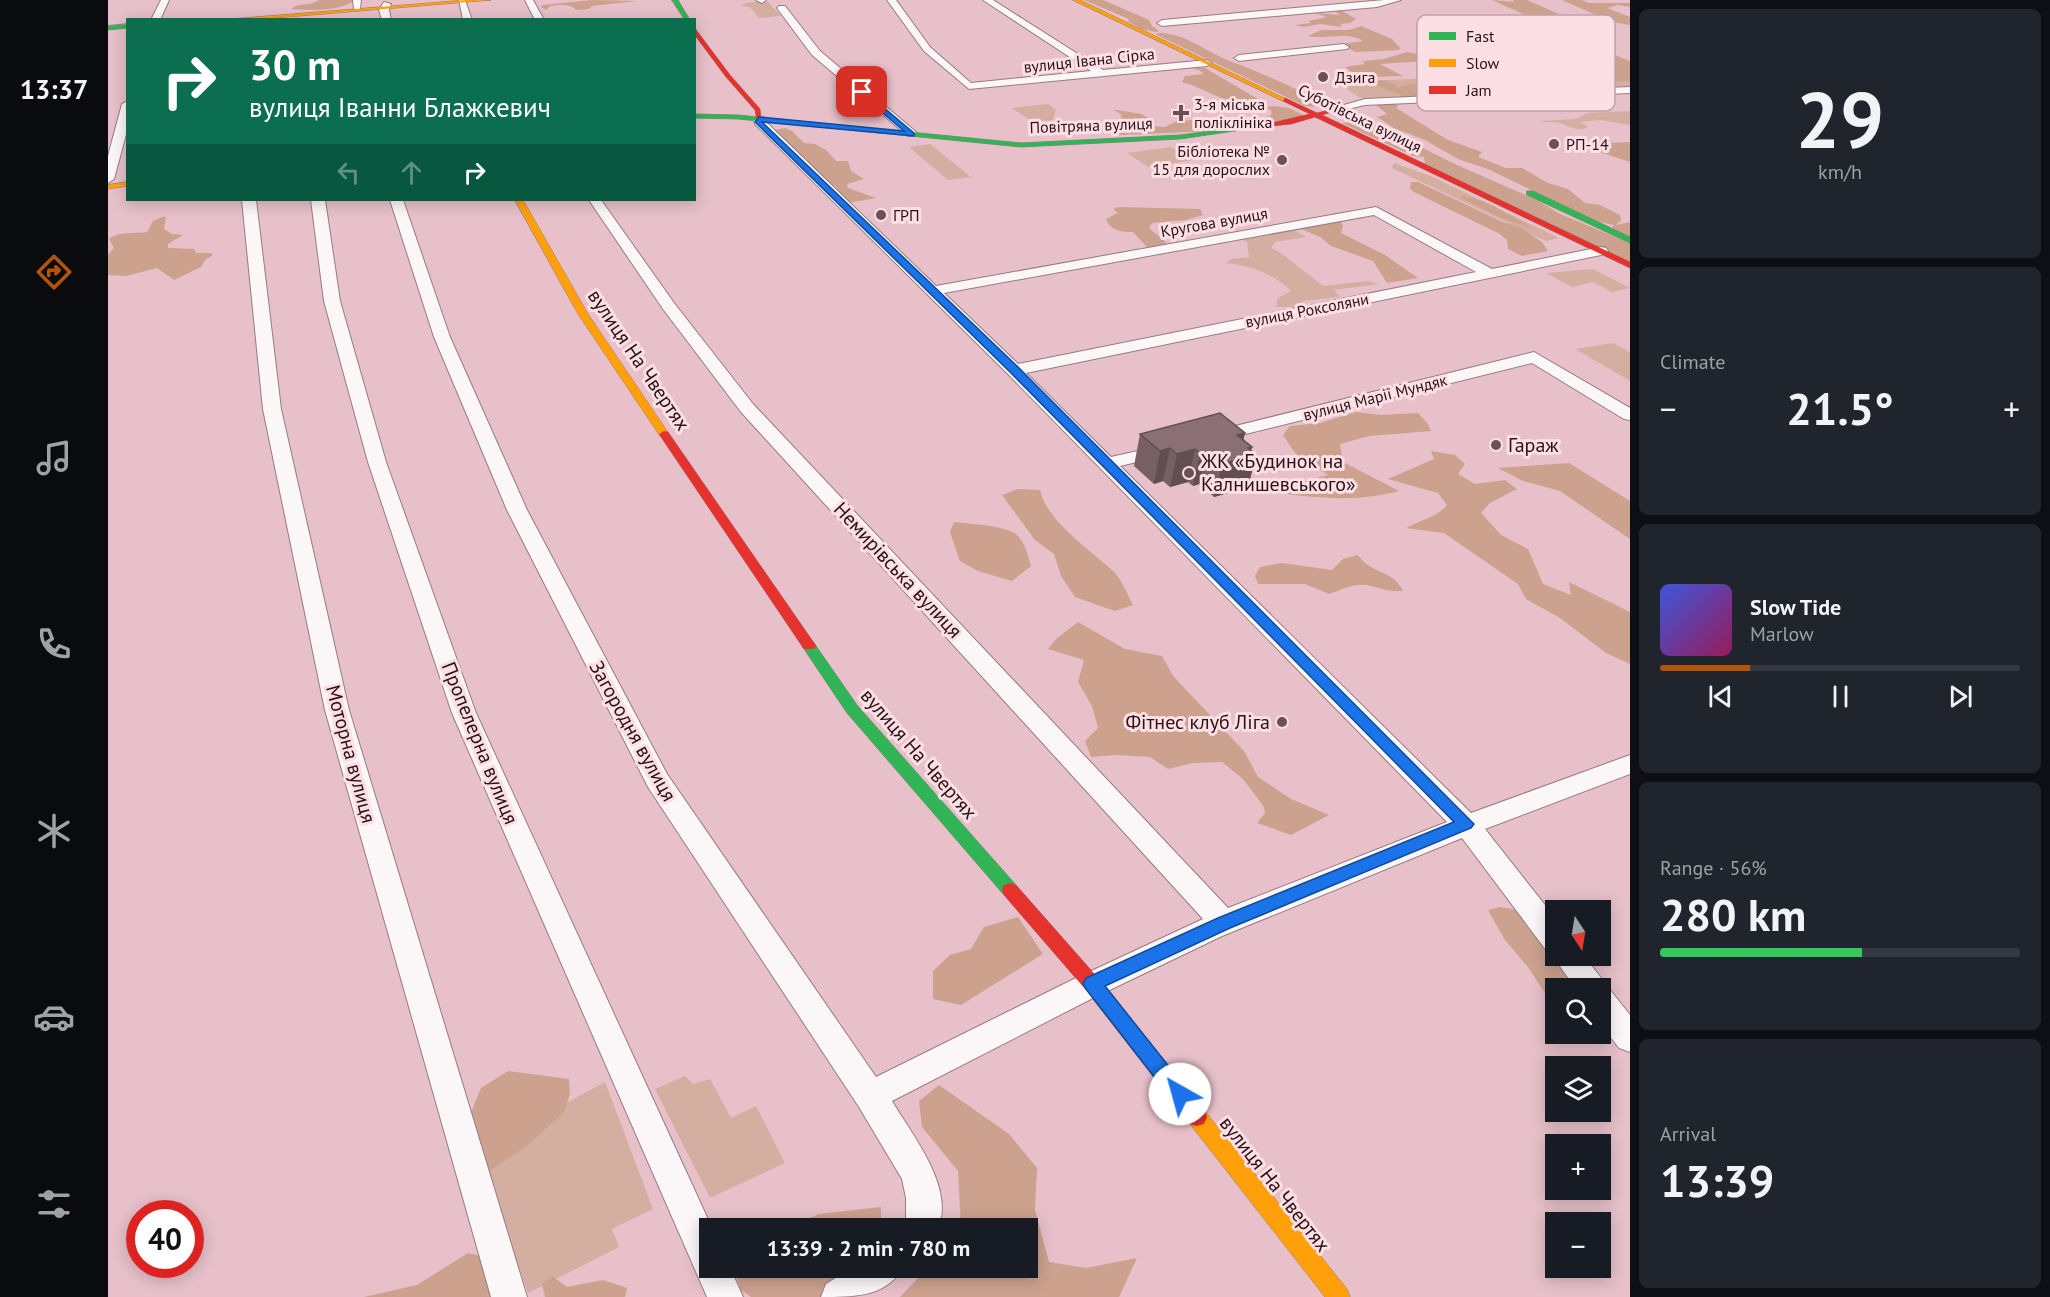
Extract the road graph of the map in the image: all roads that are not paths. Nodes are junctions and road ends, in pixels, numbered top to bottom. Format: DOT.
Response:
graph roads {
  1 [pos="165,0"];
  2 [pos="426,0"];
  3 [pos="488,0"];
  4 [pos="529,0"];
  5 [pos="675,0"];
  6 [pos="891,0"];
  7 [pos="987,0"];
  8 [pos="1076,0"];
  9 [pos="1397,0"];
  10 [pos="462,2"];
  11 [pos="357,4"];
  12 [pos="782,8"];
  13 [pos="387,10"];
  14 [pos="295,17"];
  15 [pos="156,18"];
  16 [pos="271,18"];
  17 [pos="467,18"];
  18 [pos="539,18"];
  19 [pos="687,18"];
  20 [pos="1157,21"];
  21 [pos="126,26"];
  22 [pos="108,28"];
  23 [pos="696,32"];
  24 [pos="1191,36"];
  25 [pos="1344,47"];
  26 [pos="1234,56"];
  27 [pos="1208,63"];
  28 [pos="1260,68"];
  29 [pos="1102,74"];
  30 [pos="1630,90"];
  31 [pos="1615,91"];
  32 [pos="1322,97"];
  33 [pos="1417,100"];
  34 [pos="1343,107"];
  35 [pos="126,112"];
  36 [pos="1316,115"];
  37 [pos="696,116"];
  38 [pos="1364,117"];
  39 [pos="759,119"];
  40 [pos="912,134"];
  41 [pos="108,179"];
  42 [pos="126,184"];
  43 [pos="1512,185"];
  44 [pos="108,187"];
  45 [pos="249,201"];
  46 [pos="318,201"];
  47 [pos="396,201"];
  48 [pos="520,201"];
  49 [pos="596,201"];
  50 [pos="1630,240"];
  51 [pos="1600,251"];
  52 [pos="1630,265"];
  53 [pos="1489,273"];
  54 [pos="932,291"];
  55 [pos="1014,370"];
  56 [pos="1630,415"];
  57 [pos="1199,441"];
  58 [pos="1182,445"];
  59 [pos="1107,464"];
  60 [pos="1630,764"];
  61 [pos="1466,824"];
  62 [pos="1224,923"];
  63 [pos="1545,927"];
  64 [pos="1575,966"];
  65 [pos="1584,978"];
  66 [pos="1092,984"];
  67 [pos="1611,1014"];
  68 [pos="1630,1038"];
  69 [pos="870,1096"];
  70 [pos="923,1218"];
  71 [pos="699,1238"];
  72 [pos="716,1278"];
  73 [pos="868,1278"];
  74 [pos="509,1297"];
  75 [pos="725,1297"];
  76 [pos="839,1297"];
  77 [pos="1339,1297"];
  1 -- 15 [label="street"];
  2 -- 13 [label="street"];
  3 -- 10 [label="street"];
  4 -- 18 [label="street"];
  5 -- 19 [label="street"];
  6 -- 29 [label="street, вулиця Івана Сірка"];
  7 -- 29 [label="street"];
  8 -- 27 [label="street, Суботівська вулиця"];
  9 -- 20 [label="street"];
  10 -- 13 [label="street"];
  10 -- 17 [label="street"];
  11 -- 13 [label="street"];
  11 -- 14 [label="street"];
  12 -- 40 [label="street"];
  13 -- 14 [label="street"];
  14 -- 16 [label="street"];
  20 -- 24 [label="street"];
  21 -- 22 [label="street"];
  23 -- 39 [label="street"];
  25 -- 26 [label="street"];
  26 -- 28 [label="street"];
  27 -- 29 [label="street, вулиця Івана Сірка"];
  27 -- 36 [label="street, Суботівська вулиця"];
  30 -- 31 [label="street, Повітряна вулиця"];
  32 -- 34 [label="street, Суботівська вулиця"];
  33 -- 34 [label="street, Повітряна вулиця"];
  34 -- 36 [label="street, Повітряна вулиця"];
  34 -- 38 [label="street, Суботівська вулиця"];
  35 -- 41 [label="street"];
  36 -- 40 [label="street, Повітряна вулиця"];
  36 -- 51 [label="street, Суботівська вулиця"];
  37 -- 39 [label="street, Повітряна вулиця"];
  39 -- 40 [label="street, Повітряна вулиця"];
  39 -- 54 [label="street"];
  42 -- 44 [label="street"];
  43 -- 50 [label="street"];
  45 -- 74 [label="street, Моторна вулиця"];
  46 -- 71 [label="street, Пропелерна вулиця"];
  47 -- 69 [label="street, Загородня вулиця"];
  48 -- 66 [label="street, вулиця На Чвертях"];
  49 -- 62 [label="street, Немирівська вулиця"];
  51 -- 52 [label="street, Суботівська вулиця"];
  51 -- 53 [label="street, вулиця Роксоляни"];
  53 -- 54 [label="street, Кругова вулиця"];
  53 -- 55 [label="street, вулиця Роксоляни"];
  54 -- 55 [label="street"];
  55 -- 59 [label="street"];
  56 -- 57 [label="street, вулиця Марії Мундяк"];
  58 -- 59 [label="street"];
  59 -- 61 [label="street"];
  60 -- 61 [label="street"];
  61 -- 62 [label="street"];
  61 -- 63 [label="street"];
  62 -- 66 [label="street"];
  64 -- 65 [label="street"];
  66 -- 69 [label="street"];
  66 -- 77 [label="street, вулиця На Чвертях"];
  67 -- 68 [label="street"];
  69 -- 70 [label="street, Загородня вулиця"];
  72 -- 75 [label="street"];
  73 -- 76 [label="street"];
}
